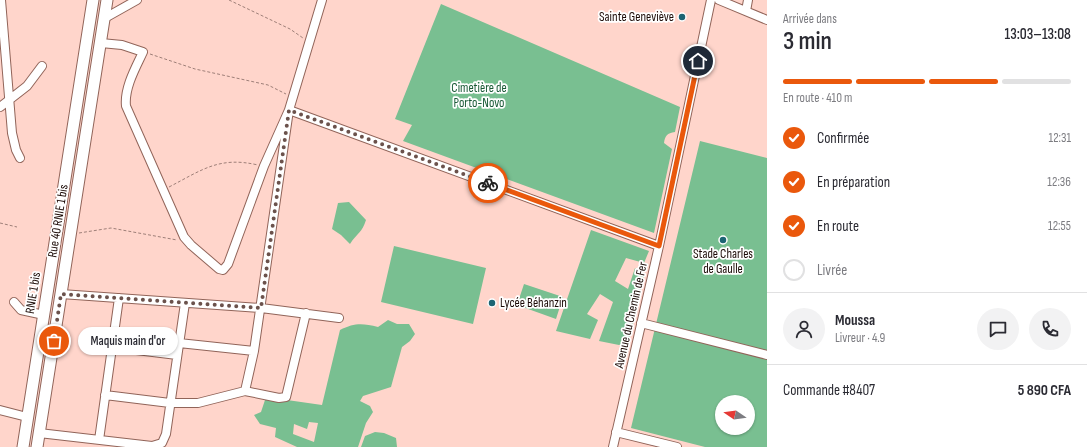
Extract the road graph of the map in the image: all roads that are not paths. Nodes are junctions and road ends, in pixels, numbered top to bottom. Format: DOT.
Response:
graph roads {
  1 [pos="1,0"];
  2 [pos="93,0"];
  3 [pos="108,0"];
  4 [pos="137,0"];
  5 [pos="322,0"];
  6 [pos="711,0"];
  7 [pos="719,0"];
  8 [pos="748,0"];
  9 [pos="746,11"];
  10 [pos="104,18"];
  11 [pos="767,20"];
  12 [pos="101,44"];
  13 [pos="42,66"];
  14 [pos="10,100"];
  15 [pos="0,107"];
  16 [pos="289,110"];
  17 [pos="20,158"];
  18 [pos="659,246"];
  19 [pos="61,294"];
  20 [pos="118,298"];
  21 [pos="14,302"];
  22 [pos="185,303"];
  23 [pos="261,308"];
  24 [pos="44,314"];
  25 [pos="306,314"];
  26 [pos="339,318"];
  27 [pos="642,323"];
  28 [pos="179,343"];
  29 [pos="112,347"];
  30 [pos="254,351"];
  31 [pos="178,355"];
  32 [pos="767,355"];
  33 [pos="245,391"];
  34 [pos="105,395"];
  35 [pos="170,403"];
  36 [pos="0,410"];
  37 [pos="28,417"];
  38 [pos="616,432"];
  39 [pos="39,433"];
  40 [pos="99,440"];
  41 [pos="23,447"];
  42 [pos="37,447"];
  43 [pos="613,447"];
  44 [pos="677,447"];
  1 -- 14 [label="street"];
  2 -- 24 [label="main road, RNIE 1 bis"];
  3 -- 10 [label="main road, Rue 40 RNIE 1 bis"];
  4 -- 10 [label="street"];
  5 -- 16 [label="street"];
  6 -- 18 [label="street, Avenue du Chemin de Fer"];
  7 -- 9 [label="street"];
  8 -- 9 [label="street"];
  9 -- 11 [label="street"];
  10 -- 12 [label="main road, Rue 40 RNIE 1 bis"];
  12 -- 16 [label="street"];
  12 -- 19 [label="main road, Rue 40 RNIE 1 bis"];
  13 -- 14 [label="street"];
  14 -- 15 [label="street"];
  14 -- 17 [label="street"];
  16 -- 18 [label="street"];
  16 -- 23 [label="street"];
  18 -- 27 [label="street, Avenue du Chemin de Fer"];
  19 -- 20 [label="street"];
  19 -- 39 [label="main road, Rue 40 RNIE 1 bis"];
  20 -- 22 [label="street"];
  20 -- 29 [label="street"];
  21 -- 24 [label="street"];
  22 -- 23 [label="street"];
  22 -- 28 [label="street"];
  23 -- 25 [label="street"];
  23 -- 30 [label="street"];
  24 -- 37 [label="main road, RNIE 1 bis"];
  25 -- 26 [label="street"];
  25 -- 33 [label="street"];
  27 -- 32 [label="street"];
  27 -- 38 [label="street, Avenue du Chemin de Fer"];
  28 -- 30 [label="street"];
  28 -- 31 [label="street"];
  29 -- 31 [label="street"];
  29 -- 34 [label="street"];
  30 -- 33 [label="street"];
  31 -- 35 [label="street"];
  33 -- 35 [label="street"];
  34 -- 35 [label="street"];
  34 -- 40 [label="street"];
  35 -- 40 [label="street"];
  36 -- 37 [label="street"];
  37 -- 41 [label="main road, RNIE 1 bis"];
  38 -- 43 [label="street, Avenue du Chemin de Fer"];
  38 -- 44 [label="street"];
  39 -- 40 [label="street"];
  39 -- 42 [label="main road, Rue 40 RNIE 1 bis"];
}
